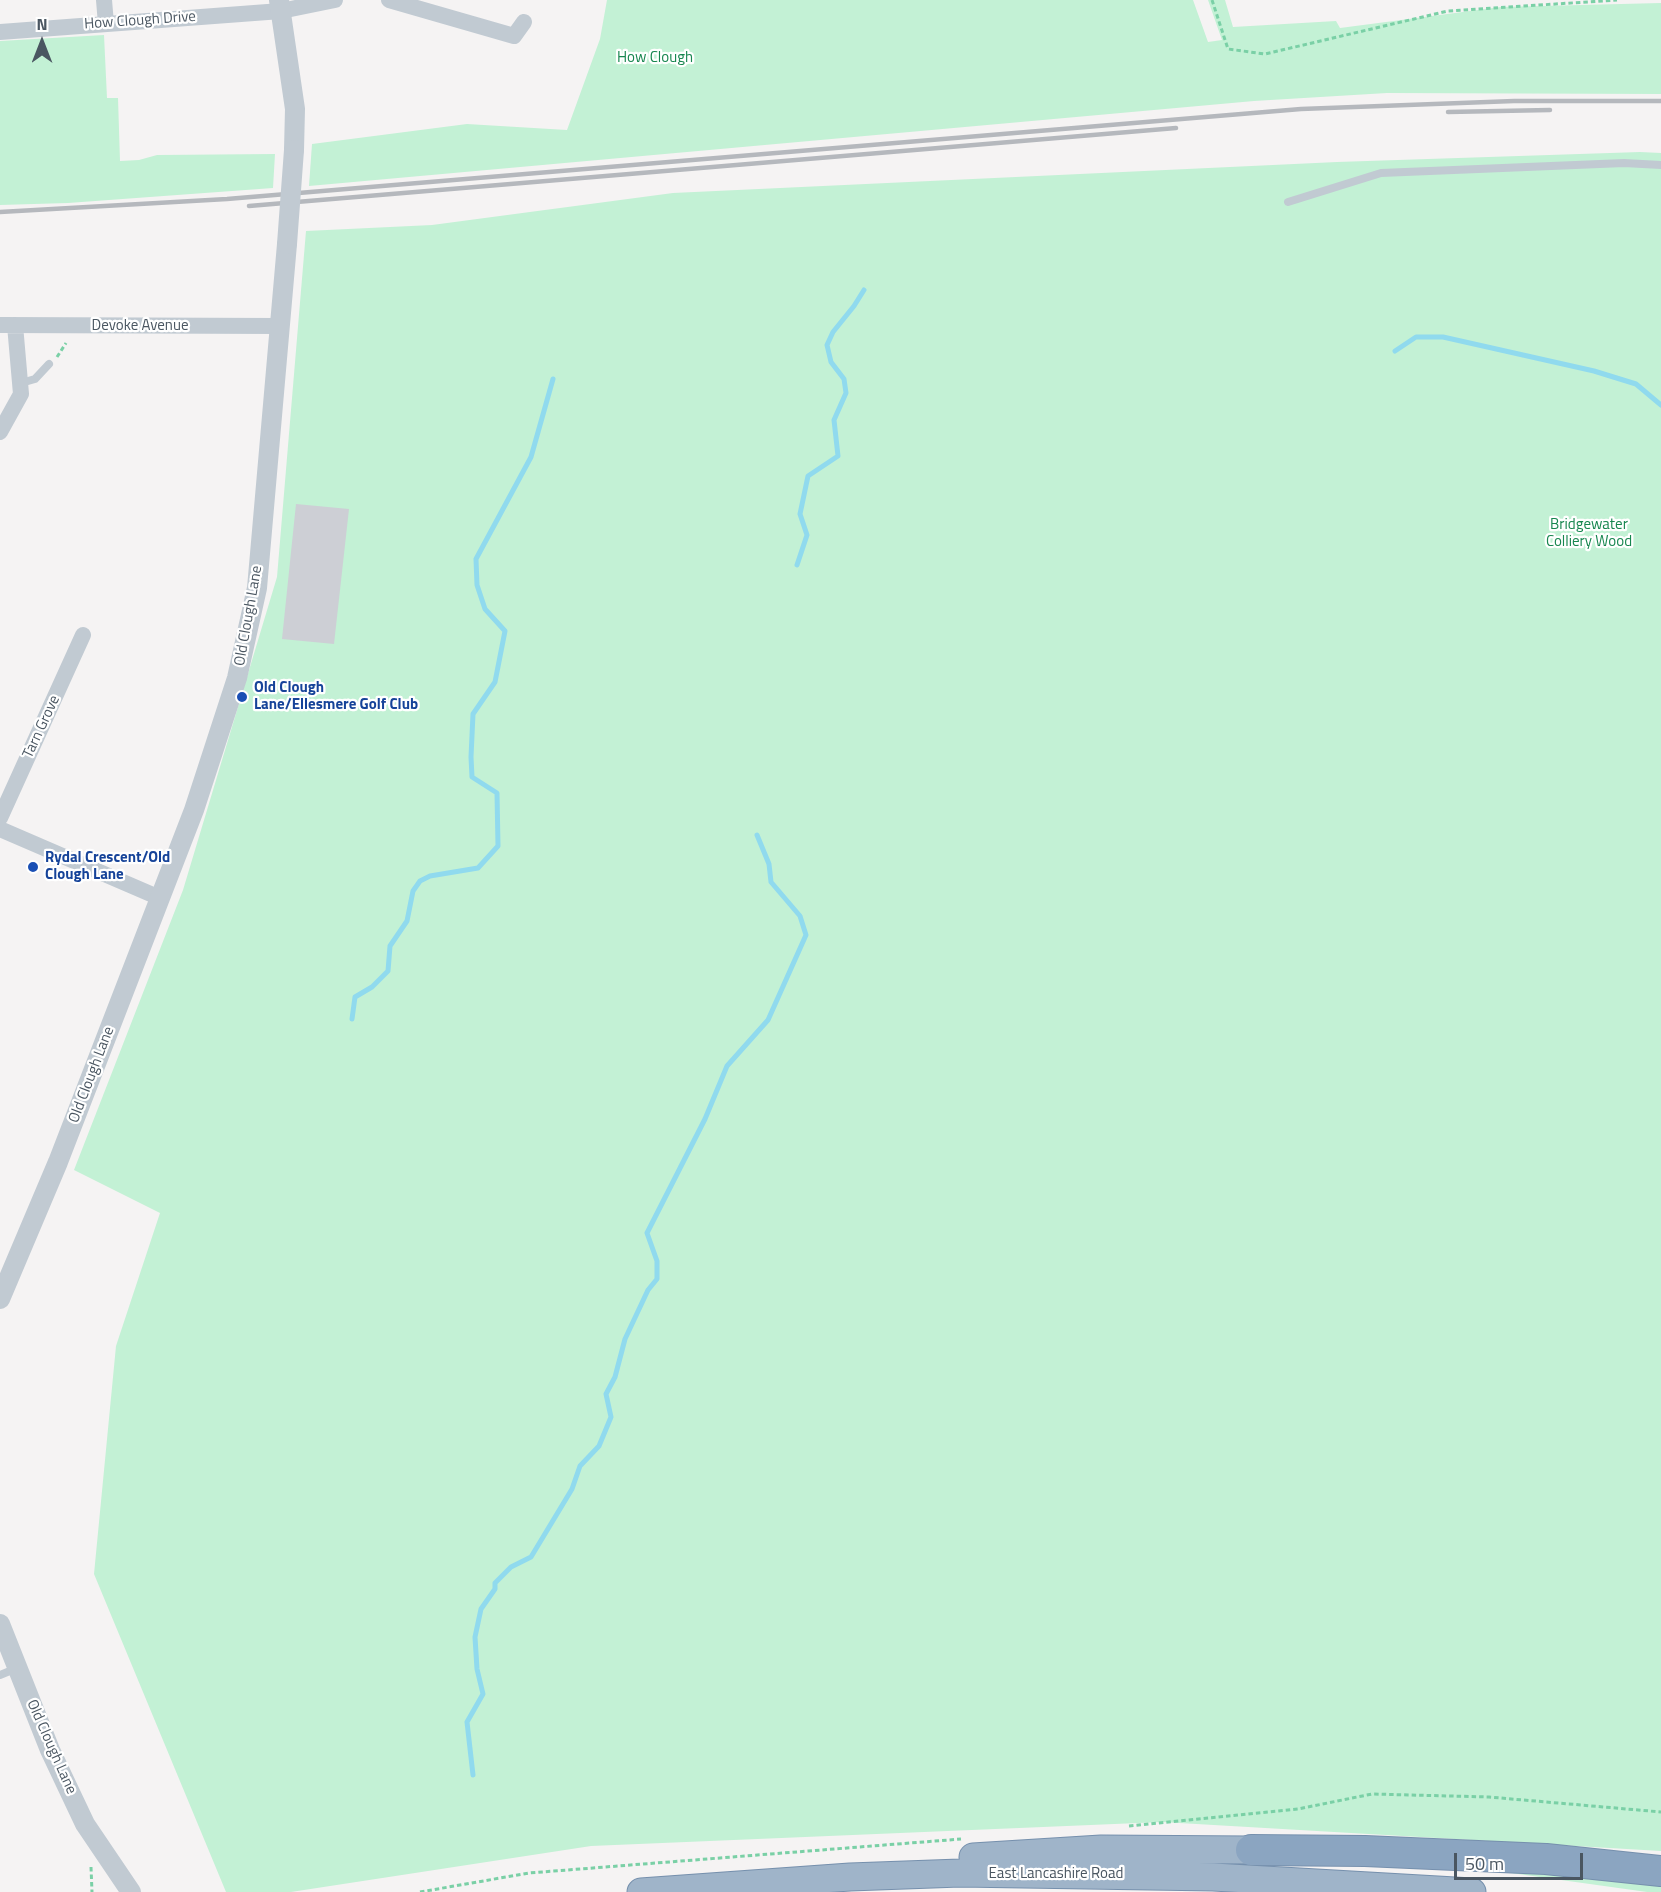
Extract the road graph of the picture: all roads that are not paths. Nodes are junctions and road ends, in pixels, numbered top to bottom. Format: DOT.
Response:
graph roads {
  1 [pos="104,0"];
  2 [pos="335,0"];
  3 [pos="389,0"];
  4 [pos="280,5"];
  5 [pos="524,22"];
  6 [pos="106,24"];
  7 [pos="0,32"];
  8 [pos="1661,165"];
  9 [pos="1288,202"];
  10 [pos="8,325"];
  11 [pos="279,326"];
  12 [pos="49,364"];
  13 [pos="21,383"];
  14 [pos="0,432"];
  15 [pos="83,636"];
  16 [pos="0,818"];
  17 [pos="0,829"];
  18 [pos="160,898"];
  19 [pos="0,1299"];
  20 [pos="0,1624"];
  21 [pos="9,1672"];
  22 [pos="1251,1850"];
  23 [pos="114,1864"];
  24 [pos="1661,1871"];
  25 [pos="850,1877"];
  26 [pos="113,1892"];
  27 [pos="131,1892"];
  28 [pos="147,1892"];
  29 [pos="641,1892"];
  30 [pos="1472,1892"];
  1 -- 6 [label="street"];
  2 -- 4 [label="street, How Clough Drive"];
  3 -- 5 [label="street"];
  4 -- 6 [label="street, How Clough Drive"];
  4 -- 11 [label="street, Old Clough Lane, bridge"];
  6 -- 7 [label="street, How Clough Drive"];
  8 -- 9 [label="lane"];
  10 -- 11 [label="street, Devoke Avenue"];
  10 -- 13 [label="street"];
  11 -- 18 [label="street, Old Clough Lane"];
  12 -- 13 [label="lane"];
  13 -- 14 [label="street"];
  15 -- 16 [label="street, Tarn Grove"];
  17 -- 18 [label="street"];
  18 -- 19 [label="street, Old Clough Lane"];
  20 -- 21 [label="street, Old Clough Lane"];
  21 -- 23 [label="street, Old Clough Lane"];
  22 -- 24 [label="highway"];
  22 -- 25 [label="highway"];
  23 -- 26 [label="street"];
  23 -- 27 [label="street, Old Clough Lane"];
  23 -- 28 [label="street, Old Clough Lane"];
  25 -- 29 [label="highway, East Lancashire Road"];
  25 -- 30 [label="highway, East Lancashire Road"];
}
